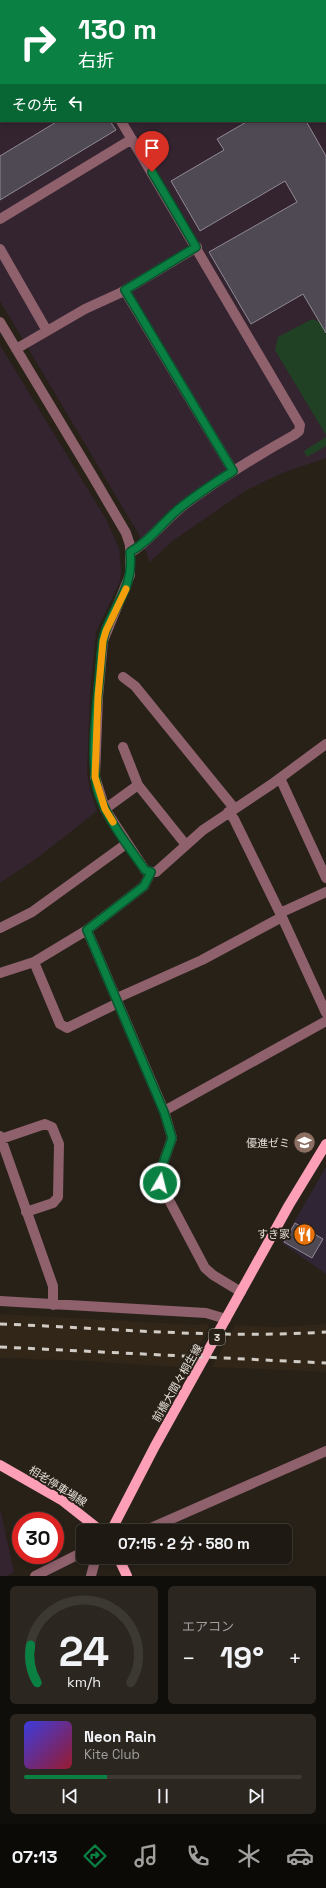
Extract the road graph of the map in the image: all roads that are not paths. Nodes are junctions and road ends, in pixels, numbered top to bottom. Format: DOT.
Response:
graph roads {
  1 [pos="122,122"];
  2 [pos="132,139"];
  3 [pos="0,219"];
  4 [pos="196,247"];
  5 [pos="0,249"];
  6 [pos="125,290"];
  7 [pos="0,322"];
  8 [pos="47,331"];
  9 [pos="16,348"];
  10 [pos="233,471"];
  11 [pos="130,552"];
  12 [pos="123,678"];
  13 [pos="325,746"];
  14 [pos="123,747"];
  15 [pos="280,778"];
  16 [pos="138,786"];
  17 [pos="105,809"];
  18 [pos="231,810"];
  19 [pos="126,844"];
  20 [pos="186,845"];
  21 [pos="151,872"];
  22 [pos="326,878"];
  23 [pos="326,892"];
  24 [pos="281,915"];
  25 [pos="0,928"];
  26 [pos="87,930"];
  27 [pos="34,962"];
  28 [pos="0,973"];
  29 [pos="118,1000"];
  30 [pos="326,1013"];
  31 [pos="326,1021"];
  32 [pos="164,1112"];
  33 [pos="1,1137"];
  34 [pos="326,1144"];
  35 [pos="26,1212"];
  36 [pos="241,1292"];
  37 [pos="0,1301"];
  38 [pos="53,1305"];
  39 [pos="226,1319"];
  40 [pos="326,1451"];
  41 [pos="0,1465"];
  42 [pos="93,1524"];
  43 [pos="115,1524"];
  44 [pos="160,1524"];
  45 [pos="76,1556"];
  46 [pos="94,1564"];
  47 [pos="121,1564"];
  48 [pos="35,1576"];
  49 [pos="91,1576"];
  50 [pos="127,1576"];
  1 -- 2 [label="street"];
  2 -- 3 [label="street"];
  2 -- 4 [label="street"];
  4 -- 6 [label="street"];
  4 -- 10 [label="street"];
  5 -- 8 [label="street"];
  6 -- 8 [label="street"];
  6 -- 10 [label="street"];
  7 -- 9 [label="street"];
  8 -- 9 [label="street"];
  9 -- 11 [label="street"];
  10 -- 11 [label="street"];
  11 -- 17 [label="street"];
  12 -- 18 [label="street"];
  13 -- 15 [label="street"];
  14 -- 16 [label="street"];
  15 -- 18 [label="street"];
  15 -- 22 [label="street"];
  16 -- 17 [label="street"];
  16 -- 20 [label="street"];
  17 -- 19 [label="street"];
  18 -- 20 [label="street"];
  18 -- 24 [label="street"];
  19 -- 21 [label="street"];
  19 -- 25 [label="street"];
  20 -- 21 [label="street"];
  21 -- 26 [label="street"];
  23 -- 24 [label="street"];
  24 -- 29 [label="street"];
  24 -- 30 [label="street"];
  26 -- 27 [label="street"];
  26 -- 29 [label="street"];
  27 -- 28 [label="street"];
  27 -- 29 [label="street"];
  29 -- 32 [label="street"];
  31 -- 32 [label="street"];
  32 -- 36 [label="street"];
  33 -- 35 [label="street"];
  33 -- 35 [label="street"];
  34 -- 36 [label="main road, 前橋大間々桐生線 / 3"];
  35 -- 38 [label="street"];
  36 -- 39 [label="main road, 前橋大間々桐生線 / 3"];
  37 -- 38 [label="street"];
  38 -- 39 [label="street"];
  39 -- 43 [label="main road, 前橋大間々桐生線 / 3"];
  40 -- 44 [label="street"];
  41 -- 42 [label="main road, 相老停車場線"];
  45 -- 48 [label="street"];
  46 -- 49 [label="street"];
  47 -- 50 [label="main road"];
}
